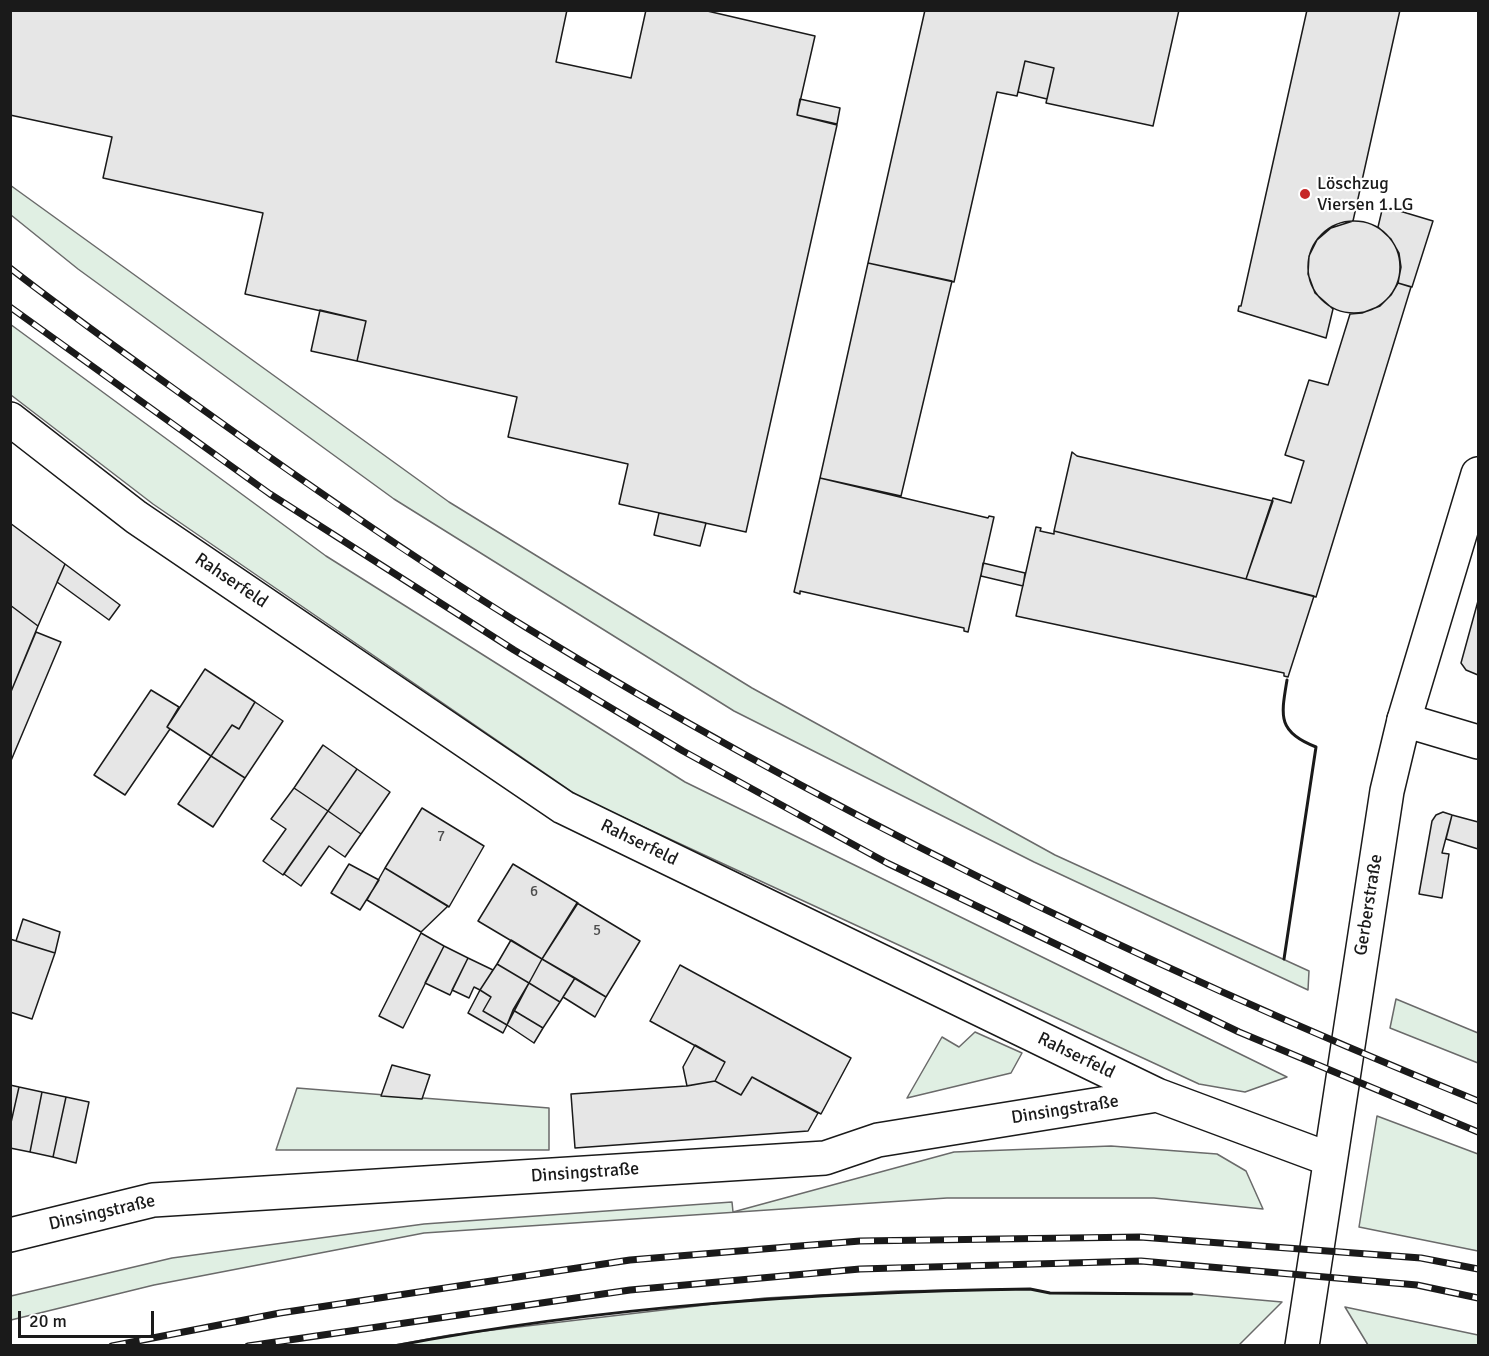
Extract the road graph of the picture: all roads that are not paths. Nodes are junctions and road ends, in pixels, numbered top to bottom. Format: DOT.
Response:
graph roads {
  1 [pos="10,419"];
  2 [pos="1479,474"];
  3 [pos="1404,720"];
  4 [pos="1479,742"];
  5 [pos="1157,1095"];
  6 [pos="1329,1159"];
  7 [pos="10,1235"];
  8 [pos="1302,1346"];
  1 -- 5 [label="street, Rahserfeld"];
  2 -- 3 [label="street, Gerberstraße"];
  3 -- 4 [label="street"];
  3 -- 6 [label="street, Gerberstraße"];
  5 -- 6 [label="street, Rahserfeld"];
  5 -- 7 [label="street, Dinsingstraße"];
  6 -- 8 [label="street, Gerberstraße"];
}
